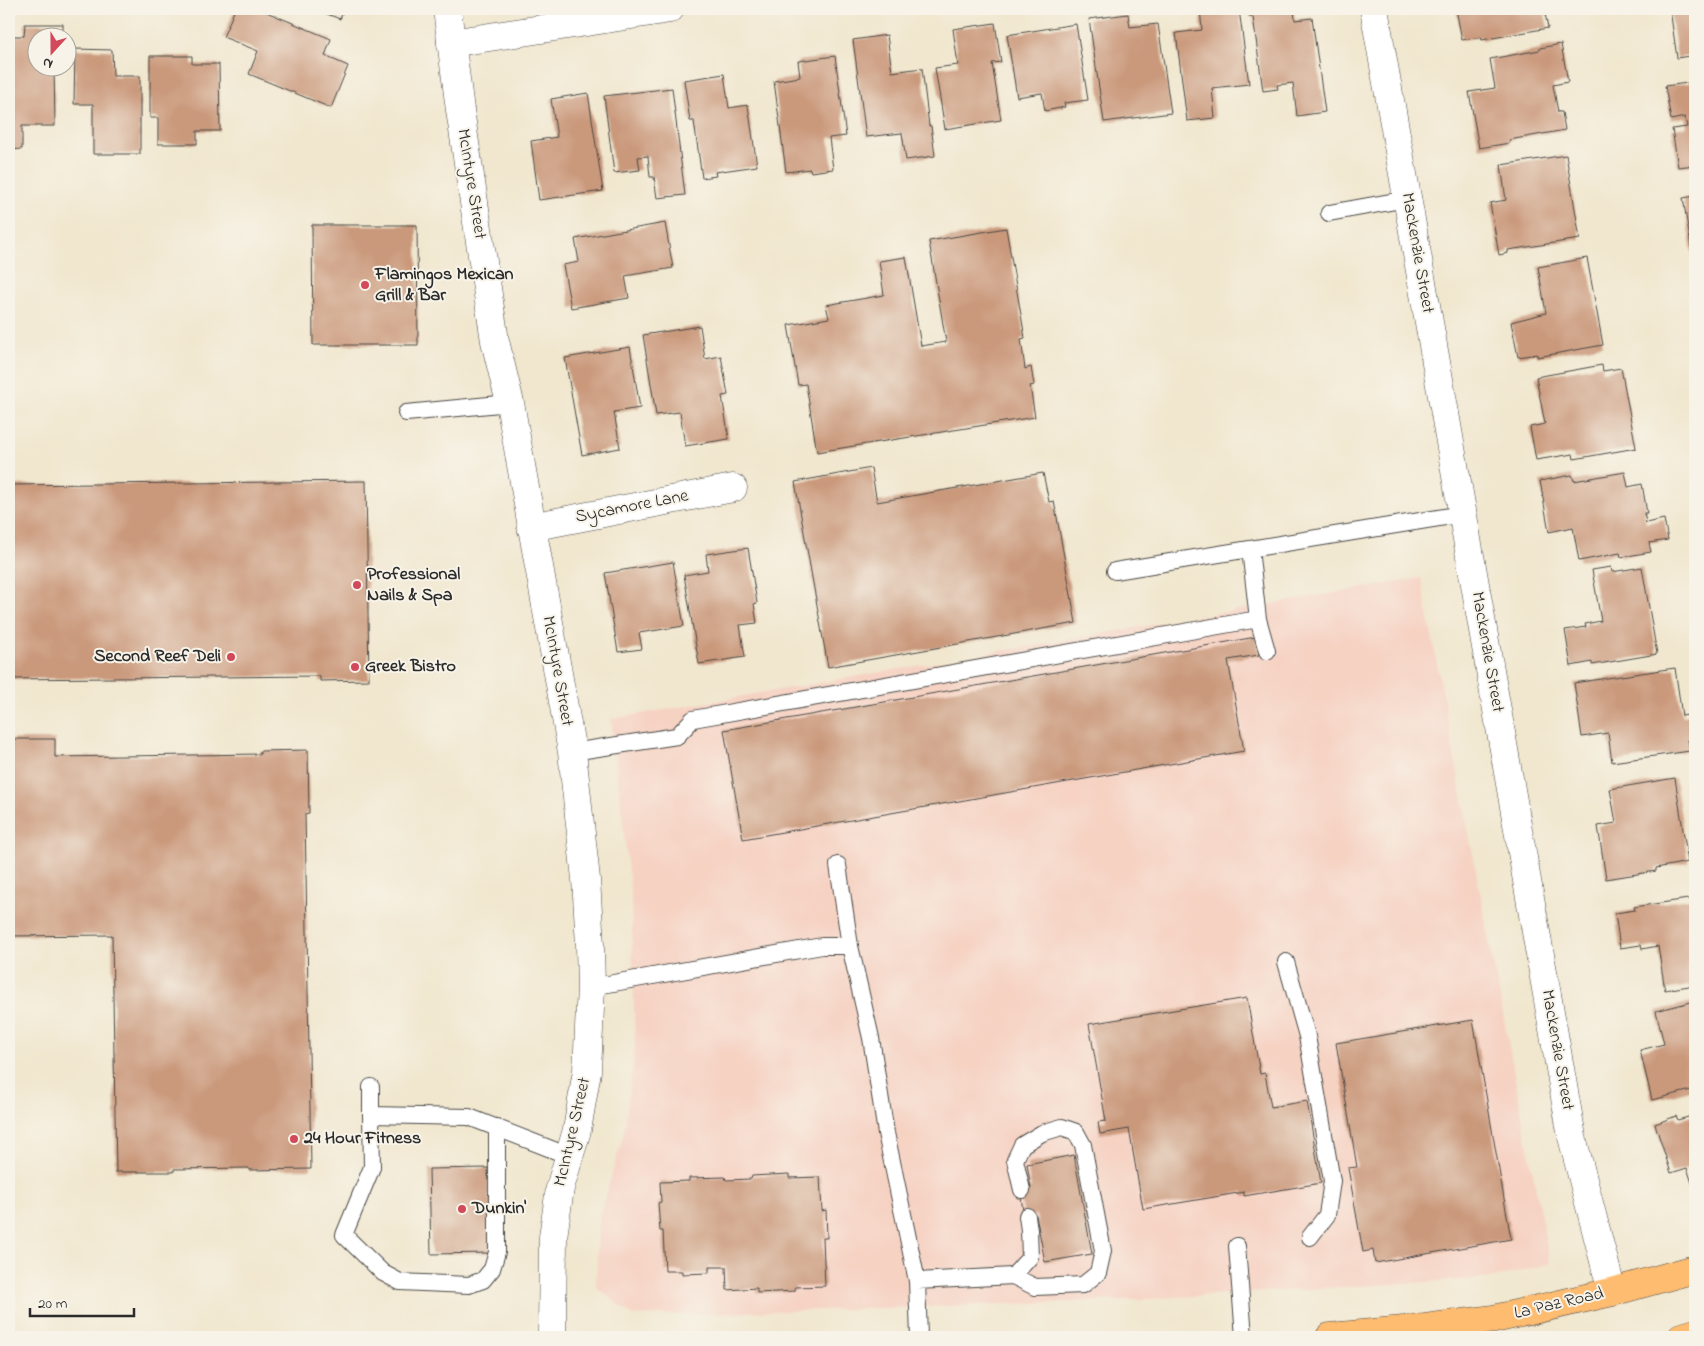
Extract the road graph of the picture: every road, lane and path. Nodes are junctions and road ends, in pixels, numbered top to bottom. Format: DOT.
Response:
graph roads {
  1 [pos="447,9"];
  2 [pos="670,9"];
  3 [pos="1374,9"];
  4 [pos="452,43"];
  5 [pos="1407,199"];
  6 [pos="1329,213"];
  7 [pos="510,402"];
  8 [pos="406,413"];
  9 [pos="733,488"];
  10 [pos="1463,514"];
  11 [pos="531,527"];
  12 [pos="1250,549"];
  13 [pos="1115,571"];
  14 [pos="1258,619"];
  15 [pos="1267,651"];
  16 [pos="572,752"];
  17 [pos="838,865"];
  18 [pos="850,946"];
  19 [pos="1286,962"];
  20 [pos="591,987"];
  21 [pos="371,1088"];
  22 [pos="371,1114"];
  23 [pos="497,1127"];
  24 [pos="569,1156"];
  25 [pos="1022,1190"];
  26 [pos="1027,1216"];
  27 [pos="1310,1238"];
  28 [pos="1237,1246"];
  29 [pos="1695,1269"];
  30 [pos="1013,1276"];
  31 [pos="917,1281"];
  32 [pos="1612,1292"];
  33 [pos="1695,1333"];
  34 [pos="552,1337"];
  35 [pos="918,1337"];
  36 [pos="1244,1337"];
  37 [pos="1330,1337"];
  38 [pos="1682,1337"];
  1 -- 4 [label="street, McIntyre Street"];
  2 -- 4 [label="street"];
  3 -- 5 [label="street, Mackenzie Street"];
  4 -- 7 [label="street, McIntyre Street"];
  5 -- 6 [label="lane"];
  5 -- 10 [label="street, Mackenzie Street"];
  7 -- 8 [label="lane"];
  7 -- 11 [label="street, McIntyre Street"];
  9 -- 11 [label="street, Sycamore Lane"];
  10 -- 12 [label="lane"];
  10 -- 32 [label="street, Mackenzie Street"];
  11 -- 16 [label="street, McIntyre Street"];
  12 -- 13 [label="lane"];
  12 -- 14 [label="lane"];
  14 -- 15 [label="lane"];
  14 -- 16 [label="lane"];
  16 -- 20 [label="street, McIntyre Street"];
  17 -- 18 [label="lane"];
  18 -- 20 [label="lane"];
  18 -- 31 [label="lane"];
  19 -- 27 [label="lane"];
  20 -- 24 [label="street, McIntyre Street"];
  21 -- 22 [label="lane"];
  22 -- 23 [label="lane"];
  22 -- 23 [label="lane"];
  23 -- 24 [label="lane"];
  24 -- 34 [label="street, McIntyre Street"];
  25 -- 30 [label="lane"];
  26 -- 30 [label="lane"];
  28 -- 36 [label="lane"];
  29 -- 32 [label="main road, La Paz Road"];
  30 -- 31 [label="lane"];
  31 -- 35 [label="lane"];
  32 -- 37 [label="main road, La Paz Road"];
  33 -- 38 [label="main road"];
}
